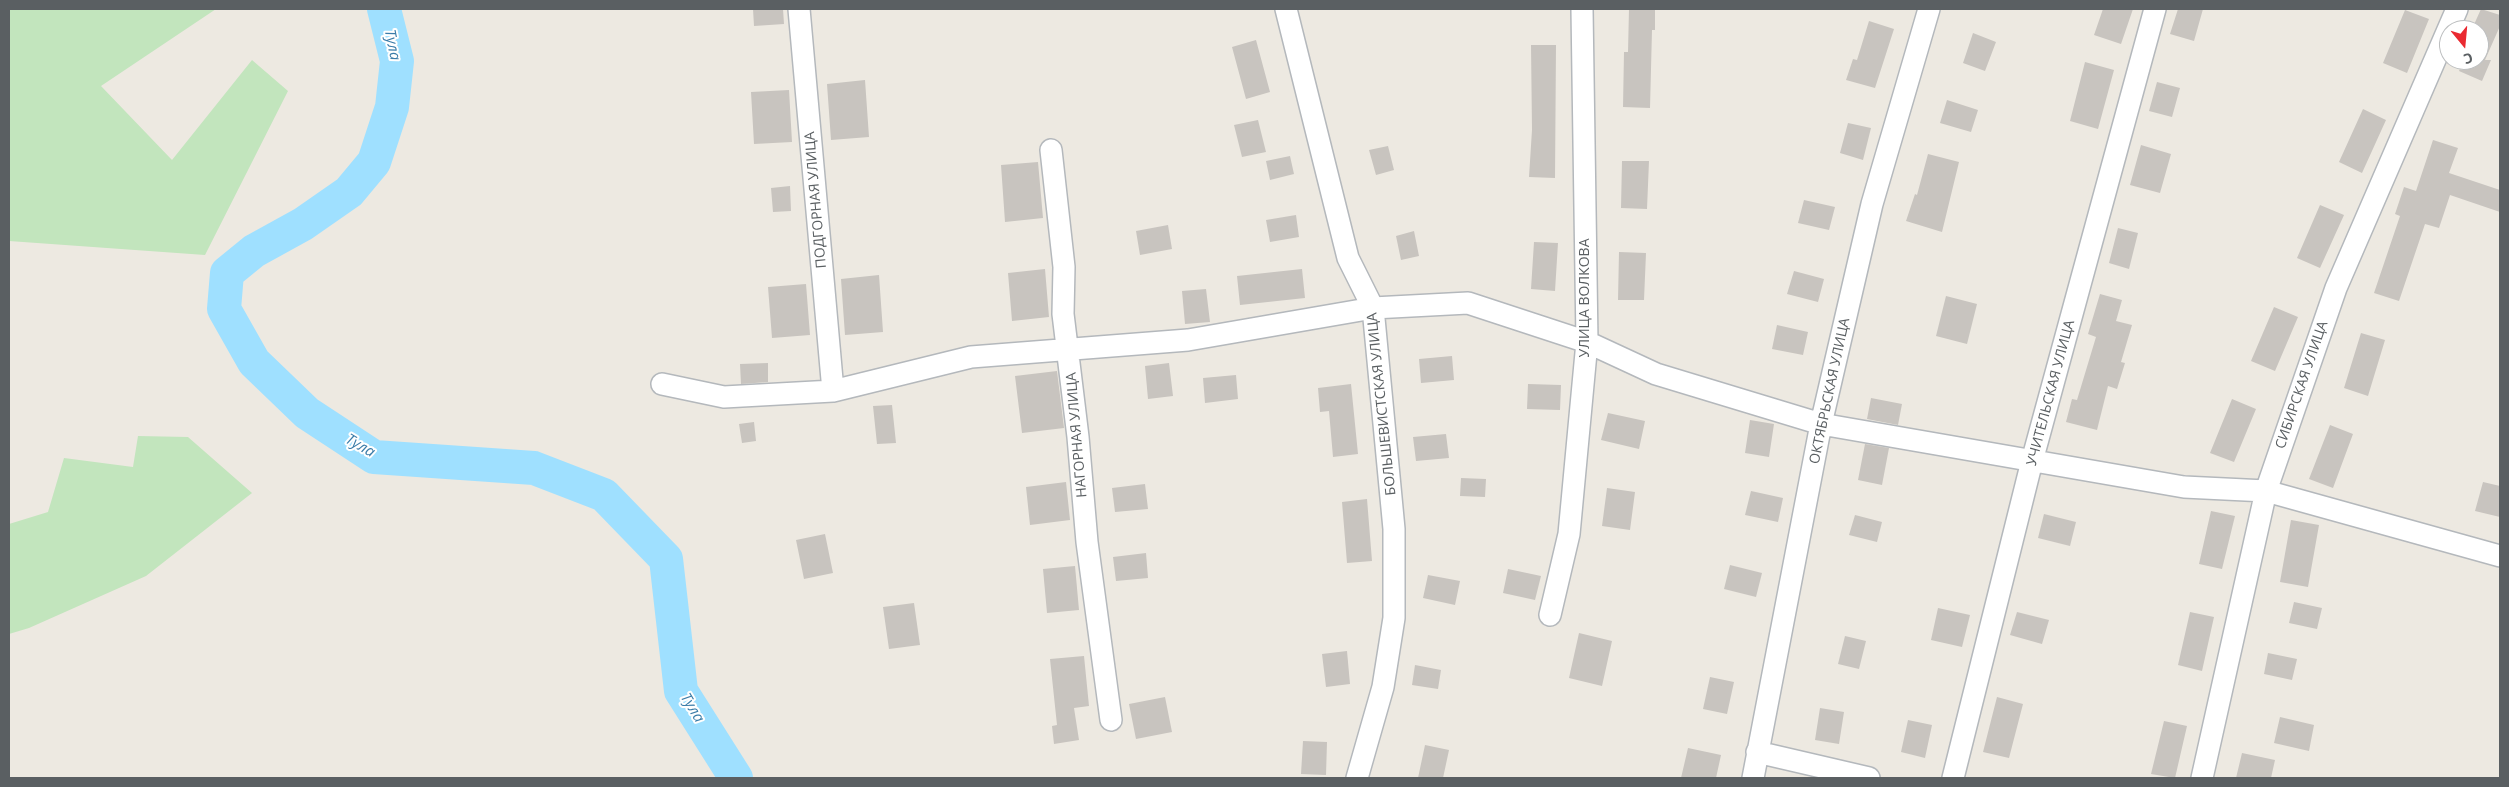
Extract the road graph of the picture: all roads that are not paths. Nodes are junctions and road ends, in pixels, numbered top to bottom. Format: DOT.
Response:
graph roads {
  1 [pos="799,9"];
  2 [pos="1286,9"];
  3 [pos="1582,9"];
  4 [pos="1929,9"];
  5 [pos="2155,9"];
  6 [pos="2457,9"];
  7 [pos="1051,150"];
  8 [pos="1374,308"];
  9 [pos="1587,342"];
  10 [pos="1069,348"];
  11 [pos="662,384"];
  12 [pos="833,391"];
  13 [pos="1821,424"];
  14 [pos="2032,461"];
  15 [pos="2266,491"];
  16 [pos="2500,556"];
  17 [pos="1550,615"];
  18 [pos="1111,720"];
  19 [pos="1757,752"];
  20 [pos="1356,778"];
  21 [pos="1753,778"];
  22 [pos="1869,778"];
  23 [pos="1953,778"];
  24 [pos="2202,778"];
  1 -- 12 [label="street, ПОДГОРНАЯ УЛИЦА"];
  2 -- 8 [label="street, БОЛЬШЕВИСТСКАЯ УЛИЦА"];
  3 -- 9 [label="street, УЛИЦА ВОЛКОВА"];
  4 -- 13 [label="street, ОКТЯБРЬСКАЯ УЛИЦА"];
  5 -- 14 [label="street, УЧИТЕЛЬСКАЯ УЛИЦА"];
  6 -- 15 [label="street, СИБИРСКАЯ УЛИЦА"];
  7 -- 10 [label="street, НАГОРНАЯ УЛИЦА"];
  8 -- 9 [label="street"];
  8 -- 10 [label="street"];
  8 -- 20 [label="street, БОЛЬШЕВИСТСКАЯ УЛИЦА"];
  9 -- 13 [label="street"];
  9 -- 17 [label="street, УЛИЦА ВОЛКОВА"];
  10 -- 12 [label="street"];
  10 -- 18 [label="street, НАГОРНАЯ УЛИЦА"];
  11 -- 12 [label="street"];
  13 -- 14 [label="street"];
  13 -- 19 [label="street, ОКТЯБРЬСКАЯ УЛИЦА"];
  14 -- 15 [label="street"];
  14 -- 23 [label="street, УЧИТЕЛЬСКАЯ УЛИЦА"];
  15 -- 16 [label="street"];
  15 -- 24 [label="street, СИБИРСКАЯ УЛИЦА"];
  19 -- 21 [label="street, ОКТЯБРЬСКАЯ УЛИЦА"];
  19 -- 22 [label="street"];
}
